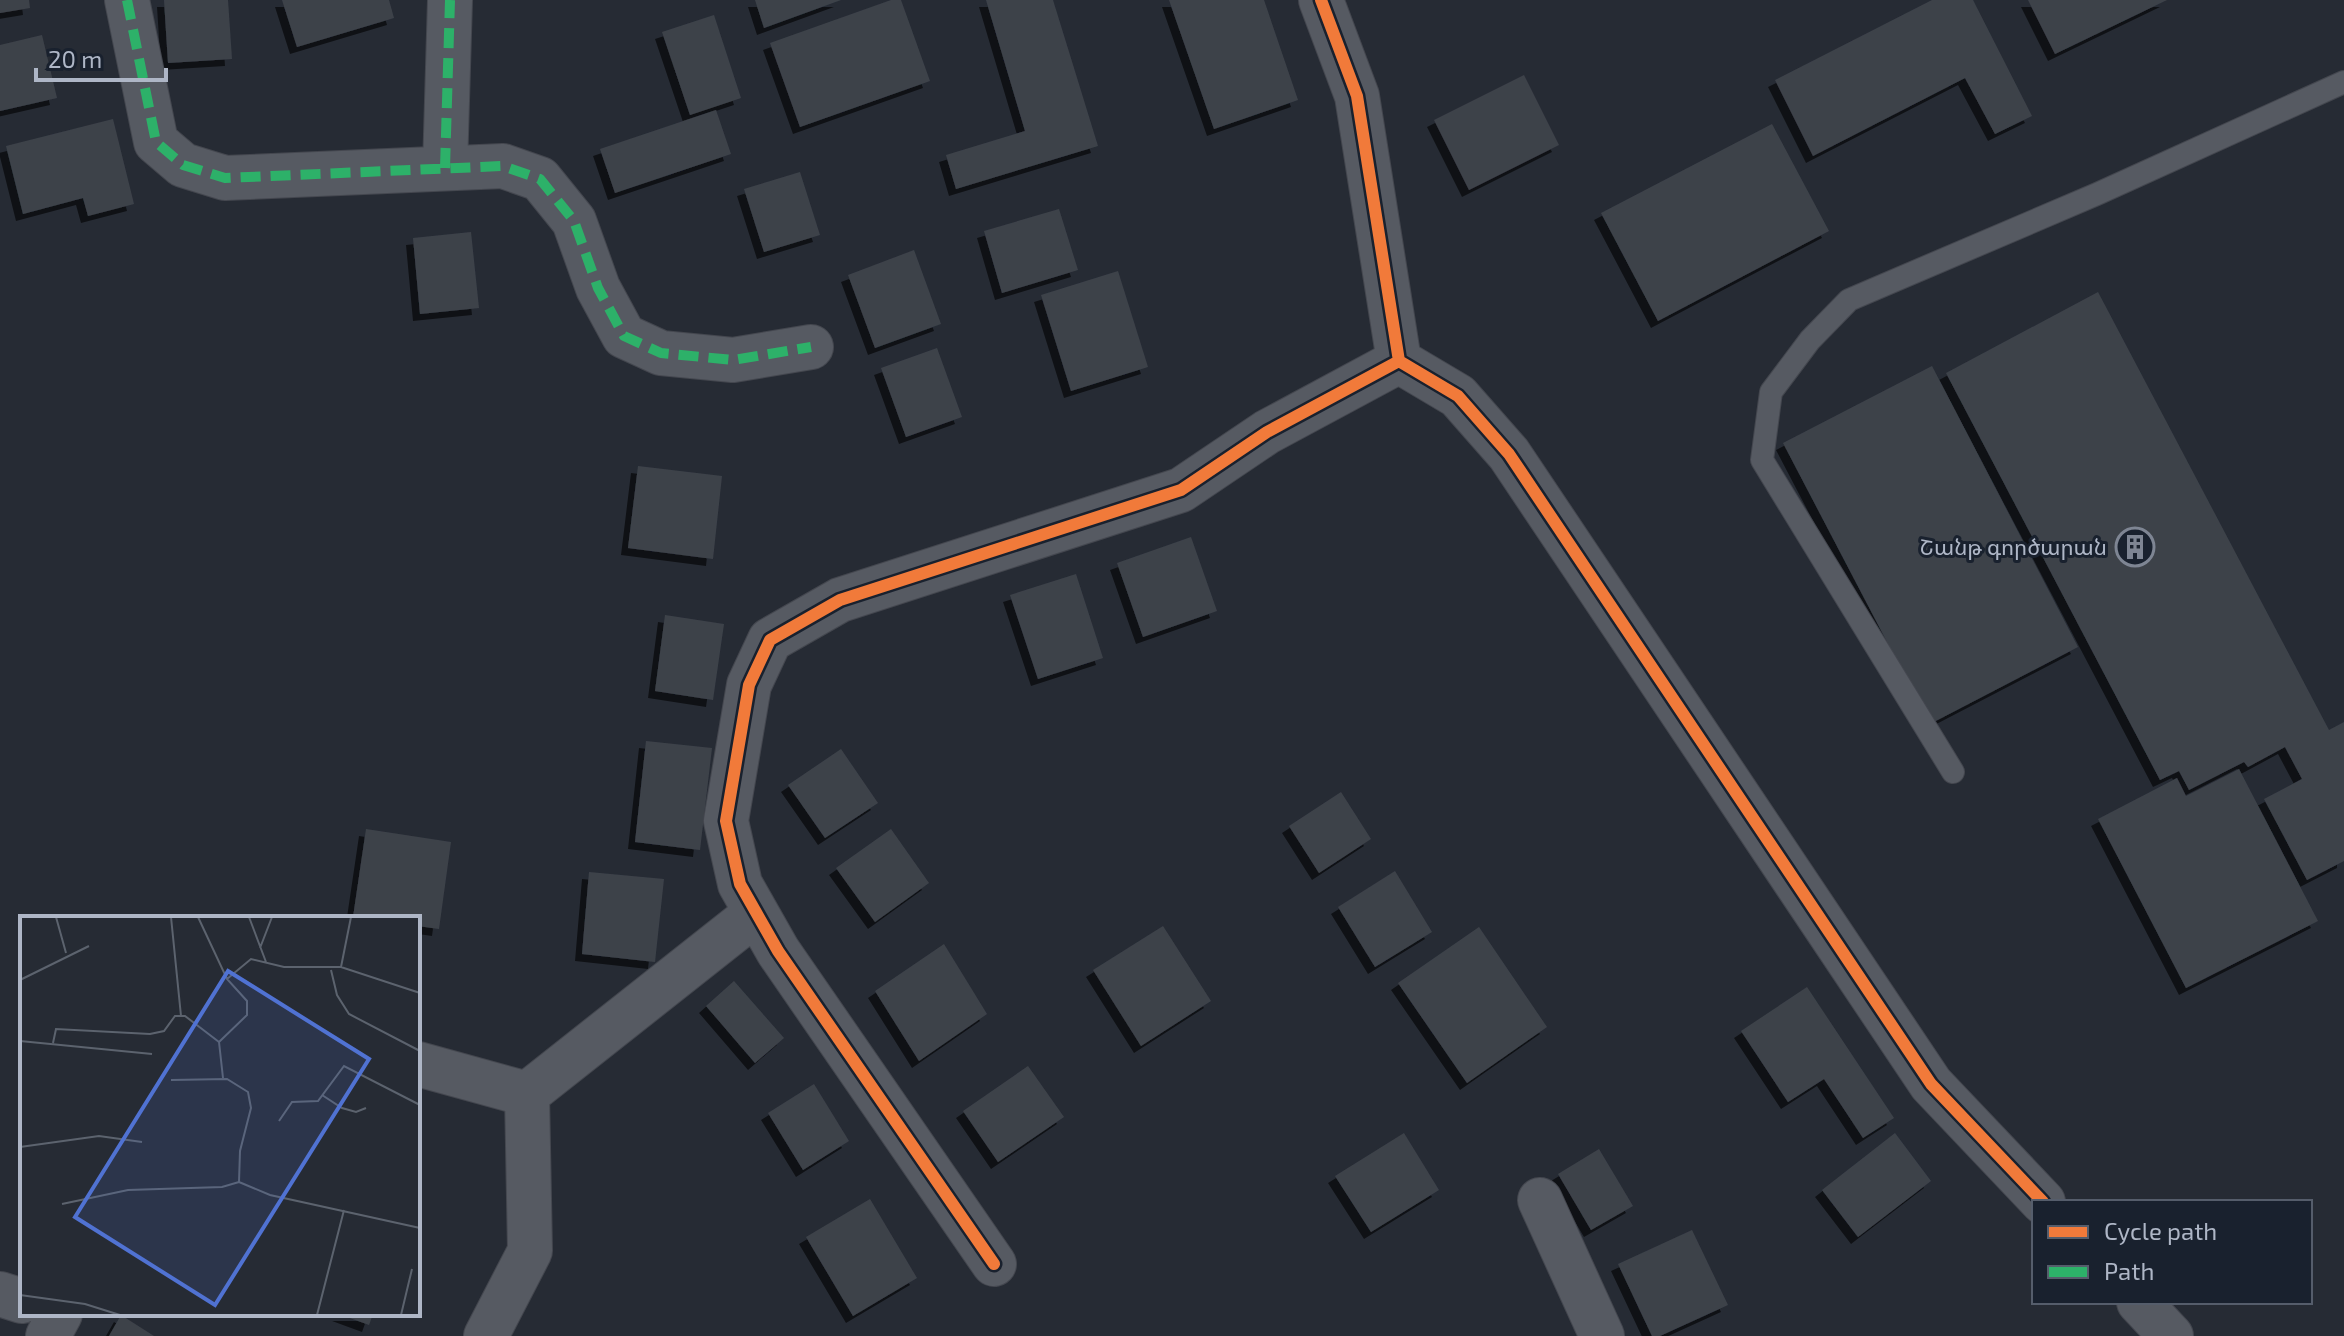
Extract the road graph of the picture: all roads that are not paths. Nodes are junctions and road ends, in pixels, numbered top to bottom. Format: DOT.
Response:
graph roads {
  1 [pos="127,0"];
  2 [pos="450,0"];
  3 [pos="1321,0"];
  4 [pos="2344,82"];
  5 [pos="445,168"];
  6 [pos="811,347"];
  7 [pos="1399,361"];
  8 [pos="1953,772"];
  9 [pos="756,913"];
  10 [pos="420,1065"];
  11 [pos="527,1094"];
  12 [pos="1540,1200"];
  13 [pos="2041,1200"];
  14 [pos="994,1264"];
  15 [pos="0,1294"];
  16 [pos="20,1300"];
  17 [pos="2141,1304"];
  18 [pos="59,1316"];
  19 [pos="48,1336"];
  20 [pos="486,1336"];
  21 [pos="1602,1336"];
  22 [pos="2171,1336"];
  1 -- 5 [label="street"];
  2 -- 5 [label="street"];
  3 -- 7 [label="street"];
  4 -- 8 [label="lane"];
  5 -- 6 [label="street"];
  7 -- 9 [label="street"];
  7 -- 13 [label="street"];
  9 -- 11 [label="street"];
  9 -- 14 [label="street"];
  10 -- 11 [label="street"];
  11 -- 20 [label="street"];
  12 -- 21 [label="street"];
  15 -- 16 [label="street"];
  17 -- 22 [label="street"];
  18 -- 19 [label="street"];
}
